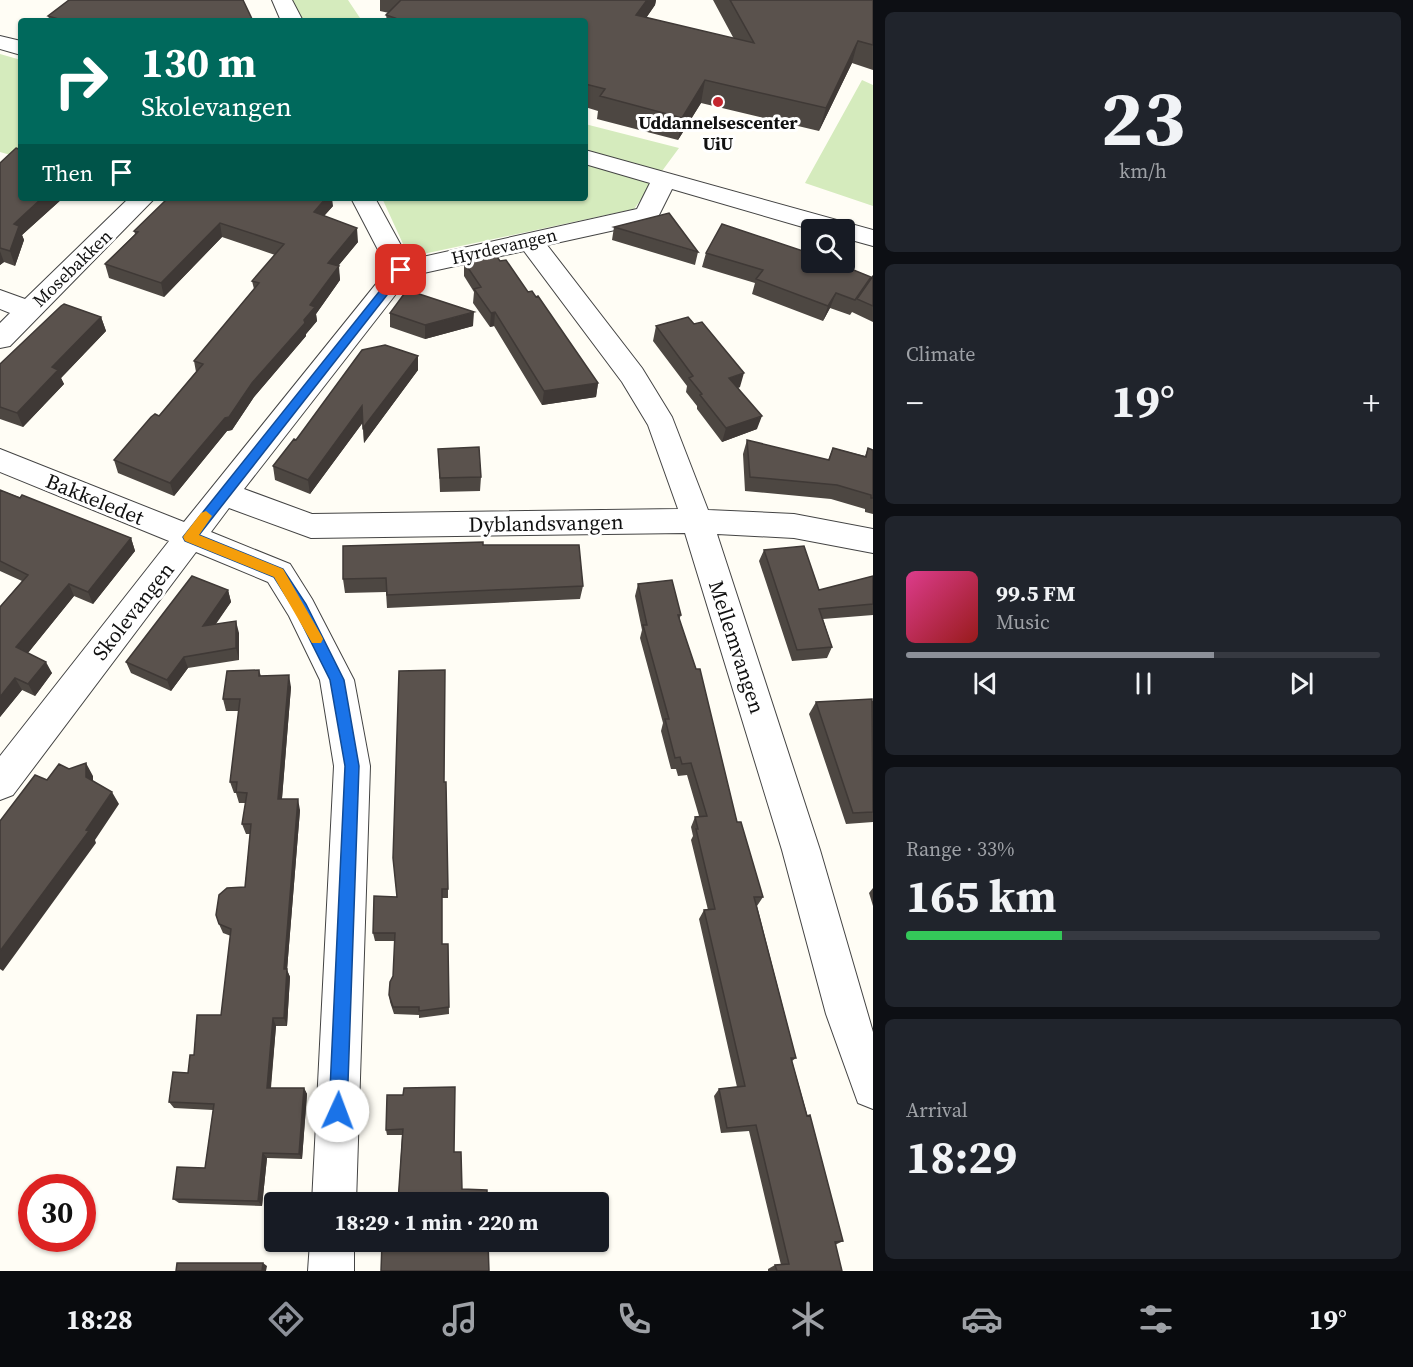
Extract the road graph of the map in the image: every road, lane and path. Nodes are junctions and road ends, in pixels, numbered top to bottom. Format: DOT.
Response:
graph roads {
  1 [pos="282,0"];
  2 [pos="291,18"];
  3 [pos="0,42"];
  4 [pos="18,47"];
  5 [pos="588,158"];
  6 [pos="665,178"];
  7 [pos="140,201"];
  8 [pos="365,201"];
  9 [pos="806,219"];
  10 [pos="855,233"];
  11 [pos="873,238"];
  12 [pos="529,240"];
  13 [pos="401,270"];
  14 [pos="0,299"];
  15 [pos="29,310"];
  16 [pos="0,339"];
  17 [pos="0,460"];
  18 [pos="223,494"];
  19 [pos="697,521"];
  20 [pos="190,537"];
  21 [pos="873,541"];
  22 [pos="0,784"];
  23 [pos="873,1088"];
  24 [pos="334,1192"];
  25 [pos="332,1252"];
  26 [pos="331,1271"];
  1 -- 2 [label="street"];
  3 -- 4 [label="street"];
  5 -- 6 [label="street"];
  6 -- 9 [label="street"];
  6 -- 12 [label="street, Hyrdevangen"];
  7 -- 15 [label="street, Mosebakken"];
  8 -- 13 [label="street"];
  10 -- 11 [label="street"];
  12 -- 13 [label="street, Hyrdevangen"];
  12 -- 19 [label="street, Mellemvangen"];
  13 -- 18 [label="street, Skolevangen"];
  14 -- 15 [label="street"];
  15 -- 16 [label="street, Mosebakken"];
  17 -- 20 [label="street, Bakkeledet"];
  18 -- 19 [label="street, Dyblandsvangen"];
  18 -- 20 [label="street, Skolevangen"];
  19 -- 21 [label="street, Dyblandsvangen"];
  19 -- 23 [label="street, Mellemvangen"];
  20 -- 22 [label="street, Skolevangen"];
  20 -- 24 [label="street, Bakkeledet"];
  25 -- 26 [label="street"];
}
